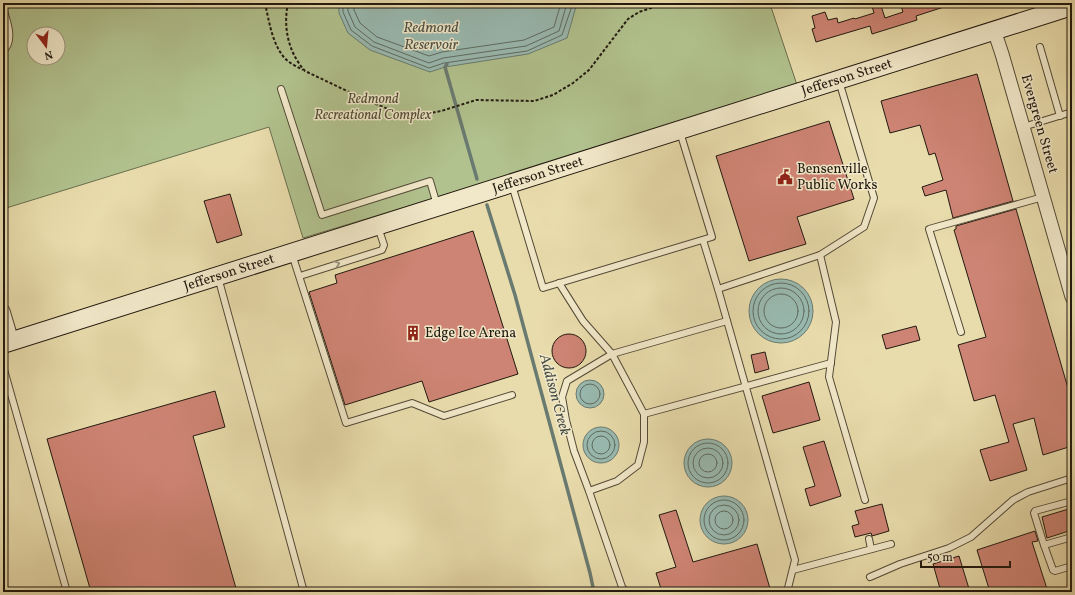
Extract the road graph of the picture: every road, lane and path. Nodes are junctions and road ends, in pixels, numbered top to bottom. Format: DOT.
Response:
graph roads {
  1 [pos="265,3"];
  2 [pos="288,3"];
  3 [pos="666,3"];
  4 [pos="1072,6"];
  5 [pos="3,8"];
  6 [pos="994,30"];
  7 [pos="1040,47"];
  8 [pos="3,51"];
  9 [pos="305,71"];
  10 [pos="838,80"];
  11 [pos="281,89"];
  12 [pos="1072,112"];
  13 [pos="1060,116"];
  14 [pos="1023,127"];
  15 [pos="680,130"];
  16 [pos="511,183"];
  17 [pos="1043,197"];
  18 [pos="438,206"];
  19 [pos="378,225"];
  20 [pos="703,240"];
  21 [pos="292,252"];
  22 [pos="820,255"];
  23 [pos="218,276"];
  24 [pos="300,276"];
  25 [pos="559,284"];
  26 [pos="718,289"];
  27 [pos="1072,297"];
  28 [pos="3,311"];
  29 [pos="727,321"];
  30 [pos="961,332"];
  31 [pos="8,343"];
  32 [pos="612,354"];
  33 [pos="831,363"];
  34 [pos="3,366"];
  35 [pos="746,387"];
  36 [pos="512,395"];
  37 [pos="644,414"];
  38 [pos="1072,478"];
  39 [pos="589,491"];
  40 [pos="865,500"];
  41 [pos="1072,501"];
  42 [pos="1072,537"];
  43 [pos="869,539"];
  44 [pos="891,544"];
  45 [pos="1044,545"];
  46 [pos="872,549"];
  47 [pos="1072,566"];
  48 [pos="792,570"];
  49 [pos="870,577"];
  50 [pos="67,592"];
  51 [pos="304,592"];
  52 [pos="626,592"];
  53 [pos="787,592"];
  1 -- 9 [label="path"];
  2 -- 9 [label="path"];
  3 -- 9 [label="path"];
  4 -- 6 [label="street, Jefferson Street"];
  5 -- 8 [label="lane"];
  6 -- 10 [label="street, Jefferson Street"];
  6 -- 14 [label="street, Evergreen Street"];
  7 -- 13 [label="lane"];
  10 -- 15 [label="street, Jefferson Street"];
  10 -- 22 [label="lane"];
  11 -- 18 [label="lane"];
  12 -- 13 [label="lane"];
  13 -- 14 [label="lane"];
  14 -- 17 [label="street, Evergreen Street"];
  15 -- 16 [label="street, Jefferson Street"];
  15 -- 20 [label="lane"];
  16 -- 18 [label="street, Jefferson Street"];
  16 -- 25 [label="lane"];
  17 -- 27 [label="street, Evergreen Street"];
  17 -- 30 [label="lane"];
  18 -- 19 [label="street, Jefferson Street"];
  19 -- 21 [label="street, Jefferson Street"];
  24 -- 19 [label="lane, one-way"];
  20 -- 25 [label="lane"];
  20 -- 26 [label="lane"];
  21 -- 23 [label="street, Jefferson Street"];
  21 -- 24 [label="lane"];
  22 -- 26 [label="lane"];
  22 -- 33 [label="lane"];
  23 -- 31 [label="street, Jefferson Street"];
  23 -- 51 [label="lane"];
  24 -- 36 [label="lane"];
  25 -- 32 [label="lane"];
  26 -- 29 [label="lane"];
  28 -- 31 [label="street"];
  29 -- 32 [label="lane"];
  29 -- 35 [label="lane"];
  32 -- 37 [label="lane"];
  32 -- 39 [label="lane"];
  33 -- 35 [label="lane"];
  33 -- 40 [label="lane"];
  34 -- 50 [label="lane"];
  35 -- 37 [label="lane"];
  35 -- 48 [label="lane"];
  37 -- 39 [label="lane"];
  38 -- 49 [label="lane"];
  39 -- 52 [label="lane"];
  41 -- 45 [label="lane"];
  42 -- 45 [label="lane"];
  43 -- 46 [label="lane"];
  44 -- 46 [label="lane"];
  45 -- 47 [label="lane"];
  46 -- 48 [label="lane"];
  48 -- 53 [label="lane"];
}
